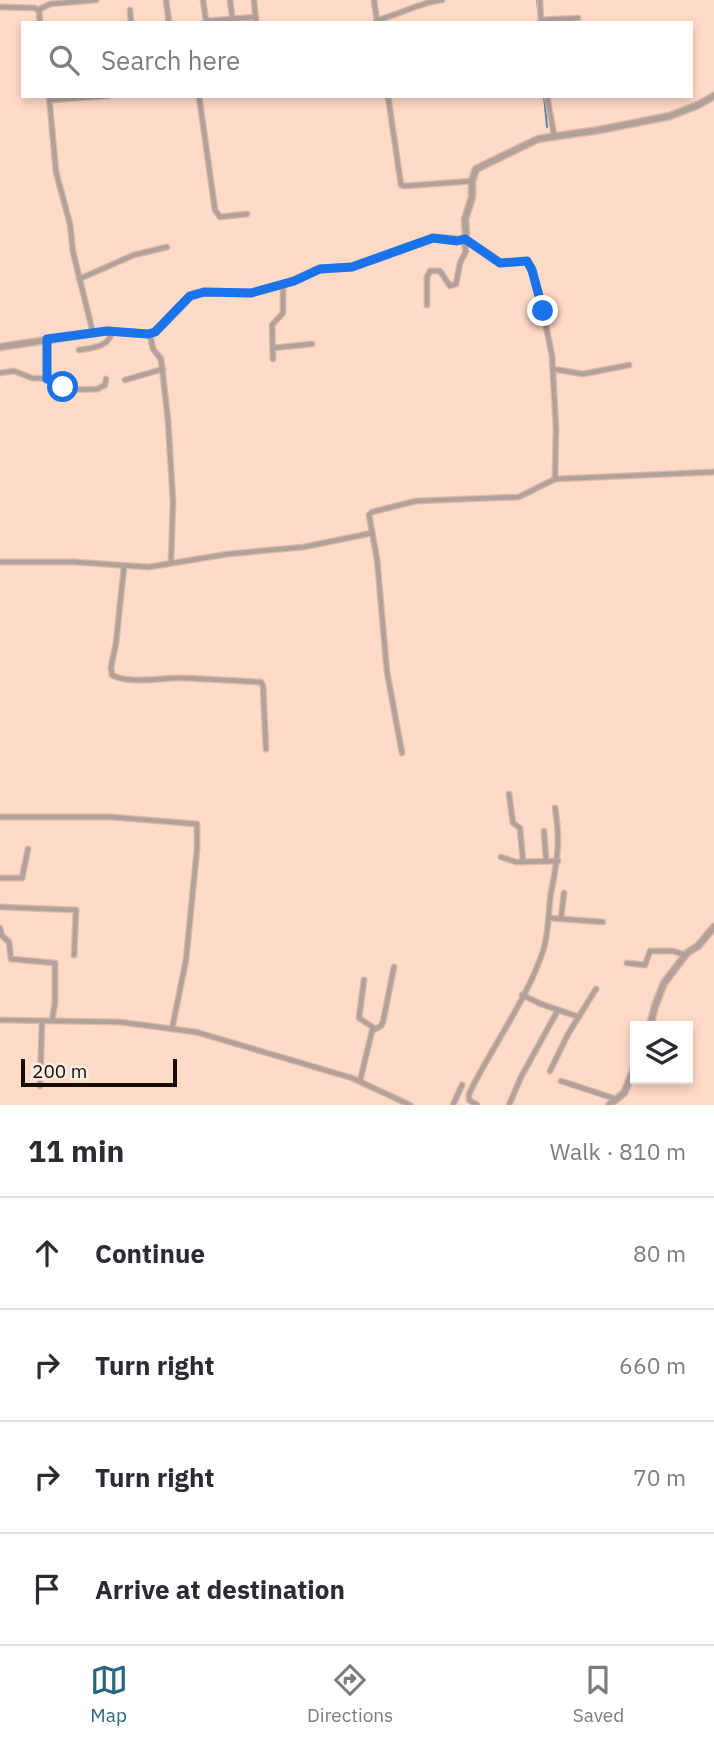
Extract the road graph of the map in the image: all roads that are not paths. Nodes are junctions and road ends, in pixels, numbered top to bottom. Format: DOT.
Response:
graph roads {
  1 [pos="96,0"];
  2 [pos="166,0"];
  3 [pos="202,0"];
  4 [pos="230,0"];
  5 [pos="254,0"];
  6 [pos="374,0"];
  7 [pos="442,0"];
  8 [pos="540,0"];
  9 [pos="0,7"];
  10 [pos="38,10"];
  11 [pos="130,10"];
  12 [pos="578,18"];
  13 [pos="256,20"];
  14 [pos="40,21"];
  15 [pos="131,21"];
  16 [pos="169,21"];
  17 [pos="206,21"];
  18 [pos="232,21"];
  19 [pos="377,21"];
  20 [pos="380,21"];
  21 [pos="541,21"];
  22 [pos="550,21"];
  23 [pos="714,96"];
  24 [pos="49,98"];
  25 [pos="200,98"];
  26 [pos="388,98"];
  27 [pos="547,98"];
  28 [pos="554,135"];
  29 [pos="472,181"];
  30 [pos="247,214"];
  31 [pos="464,239"];
  32 [pos="167,247"];
  33 [pos="79,279"];
  34 [pos="283,284"];
  35 [pos="427,305"];
  36 [pos="112,331"];
  37 [pos="93,333"];
  38 [pos="150,334"];
  39 [pos="47,339"];
  40 [pos="312,344"];
  41 [pos="0,346"];
  42 [pos="272,348"];
  43 [pos="79,350"];
  44 [pos="273,359"];
  45 [pos="629,365"];
  46 [pos="163,369"];
  47 [pos="553,369"];
  48 [pos="0,373"];
  49 [pos="47,379"];
  50 [pos="106,379"];
  51 [pos="125,380"];
  52 [pos="714,472"];
  53 [pos="555,479"];
  54 [pos="372,533"];
  55 [pos="0,562"];
  56 [pos="171,562"];
  57 [pos="124,566"];
  58 [pos="266,748"];
  59 [pos="402,753"];
  60 [pos="509,794"];
  61 [pos="555,808"];
  62 [pos="0,817"];
  63 [pos="544,831"];
  64 [pos="28,849"];
  65 [pos="500,857"];
  66 [pos="546,859"];
  67 [pos="558,861"];
  68 [pos="523,862"];
  69 [pos="0,878"];
  70 [pos="564,893"];
  71 [pos="0,907"];
  72 [pos="548,918"];
  73 [pos="561,918"];
  74 [pos="603,922"];
  75 [pos="714,927"];
  76 [pos="0,928"];
  77 [pos="74,955"];
  78 [pos="686,955"];
  79 [pos="627,963"];
  80 [pos="394,967"];
  81 [pos="364,980"];
  82 [pos="596,989"];
  83 [pos="522,995"];
  84 [pos="558,1010"];
  85 [pos="579,1017"];
  86 [pos="0,1020"];
  87 [pos="43,1021"];
  88 [pos="52,1021"];
  89 [pos="651,1021"];
  90 [pos="375,1028"];
  91 [pos="172,1029"];
  92 [pos="550,1071"];
  93 [pos="630,1080"];
  94 [pos="360,1081"];
  95 [pos="561,1081"];
  96 [pos="463,1085"];
  97 [pos="40,1086"];
  98 [pos="459,1093"];
  99 [pos="468,1097"];
  100 [pos="617,1100"];
  101 [pos="411,1105"];
  102 [pos="453,1105"];
  103 [pos="477,1105"];
  104 [pos="509,1105"];
  105 [pos="609,1105"];
  1 -- 10 [label="street"];
  2 -- 16 [label="street"];
  3 -- 17 [label="street"];
  4 -- 18 [label="street"];
  5 -- 13 [label="street"];
  6 -- 19 [label="street"];
  7 -- 20 [label="street"];
  8 -- 21 [label="street"];
  9 -- 10 [label="street"];
  10 -- 14 [label="street"];
  11 -- 15 [label="street"];
  12 -- 22 [label="street"];
  13 -- 18 [label="street"];
  23 -- 28 [label="street"];
  24 -- 33 [label="street"];
  25 -- 30 [label="street"];
  26 -- 29 [label="street"];
  27 -- 28 [label="street"];
  28 -- 29 [label="street"];
  29 -- 31 [label="street"];
  31 -- 34 [label="street"];
  31 -- 35 [label="street"];
  31 -- 47 [label="street"];
  32 -- 33 [label="street"];
  33 -- 37 [label="street"];
  34 -- 38 [label="street"];
  34 -- 42 [label="street"];
  36 -- 37 [label="street"];
  36 -- 38 [label="street"];
  36 -- 43 [label="street"];
  37 -- 39 [label="street"];
  38 -- 46 [label="street"];
  39 -- 41 [label="street"];
  39 -- 49 [label="street"];
  40 -- 42 [label="street"];
  42 -- 44 [label="street"];
  45 -- 47 [label="street"];
  46 -- 51 [label="street"];
  46 -- 56 [label="street"];
  47 -- 53 [label="street"];
  48 -- 49 [label="street"];
  49 -- 50 [label="street"];
  52 -- 53 [label="street"];
  53 -- 54 [label="street"];
  54 -- 56 [label="street"];
  54 -- 59 [label="street"];
  55 -- 57 [label="street"];
  56 -- 57 [label="street"];
  57 -- 58 [label="street"];
  60 -- 68 [label="street"];
  61 -- 67 [label="street"];
  62 -- 91 [label="street"];
  63 -- 66 [label="street"];
  64 -- 69 [label="street"];
  65 -- 68 [label="street"];
  66 -- 67 [label="street"];
  66 -- 68 [label="street"];
  67 -- 72 [label="street"];
  70 -- 73 [label="street"];
  71 -- 77 [label="street"];
  72 -- 73 [label="street"];
  72 -- 83 [label="street"];
  73 -- 74 [label="street"];
  75 -- 78 [label="street"];
  76 -- 88 [label="street"];
  78 -- 79 [label="street"];
  78 -- 89 [label="street"];
  80 -- 90 [label="street"];
  81 -- 90 [label="street"];
  82 -- 85 [label="street"];
  83 -- 84 [label="street"];
  83 -- 99 [label="street"];
  84 -- 85 [label="street"];
  84 -- 104 [label="street"];
  85 -- 92 [label="street"];
  86 -- 87 [label="street"];
  87 -- 88 [label="street"];
  87 -- 97 [label="street"];
  88 -- 91 [label="street"];
  90 -- 94 [label="street"];
  91 -- 94 [label="street"];
  93 -- 100 [label="street"];
  94 -- 101 [label="street"];
  95 -- 100 [label="street"];
  96 -- 98 [label="street"];
  98 -- 99 [label="street"];
  98 -- 102 [label="street"];
  99 -- 103 [label="street"];
  100 -- 105 [label="street"];
}
